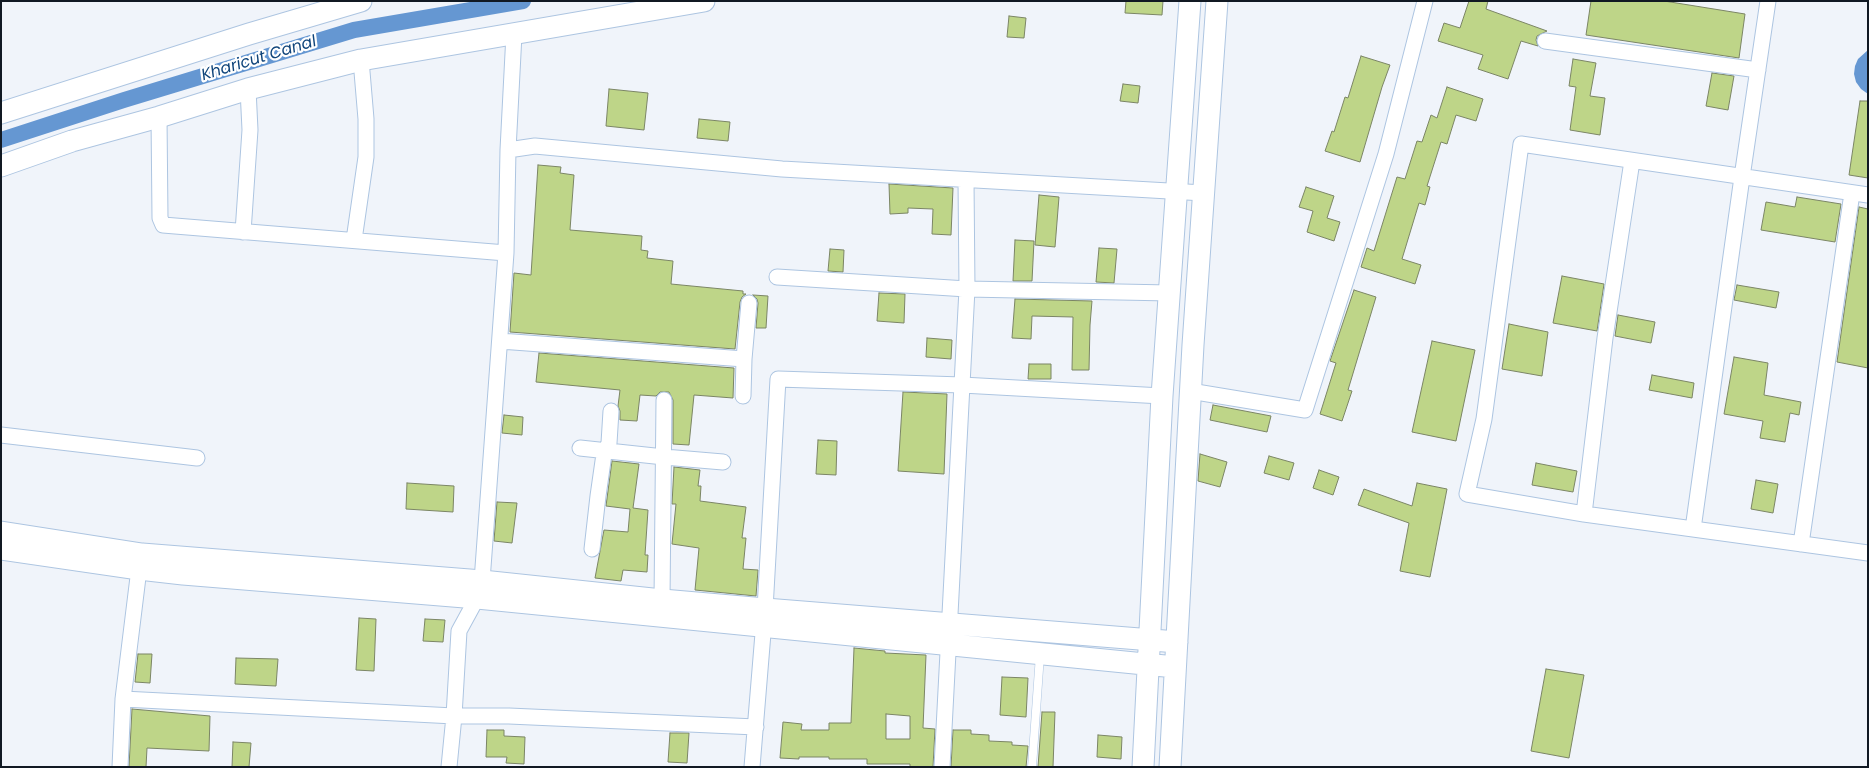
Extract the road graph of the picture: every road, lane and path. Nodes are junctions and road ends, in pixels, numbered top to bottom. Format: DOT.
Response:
graph roads {
  1 [pos="361,1"];
  2 [pos="704,1"];
  3 [pos="1190,1"];
  4 [pos="1217,1"];
  5 [pos="1425,1"];
  6 [pos="1768,1"];
  7 [pos="514,34"];
  8 [pos="1545,41"];
  9 [pos="361,60"];
  10 [pos="1758,70"];
  11 [pos="248,89"];
  12 [pos="1,113"];
  13 [pos="159,117"];
  14 [pos="508,150"];
  15 [pos="1632,161"];
  16 [pos="1,166"];
  17 [pos="1742,177"];
  18 [pos="966,180"];
  19 [pos="1176,192"];
  20 [pos="1204,193"];
  21 [pos="1852,193"];
  22 [pos="1868,195"];
  23 [pos="243,232"];
  24 [pos="354,240"];
  25 [pos="506,253"];
  26 [pos="777,277"];
  27 [pos="967,289"];
  28 [pos="1170,293"];
  29 [pos="749,303"];
  30 [pos="500,340"];
  31 [pos="744,359"];
  32 [pos="962,385"];
  33 [pos="1190,392"];
  34 [pos="743,396"];
  35 [pos="1162,396"];
  36 [pos="664,400"];
  37 [pos="611,411"];
  38 [pos="1,435"];
  39 [pos="580,448"];
  40 [pos="606,451"];
  41 [pos="664,457"];
  42 [pos="197,458"];
  43 [pos="723,462"];
  44 [pos="1584,514"];
  45 [pos="1693,529"];
  46 [pos="1,532"];
  47 [pos="1802,544"];
  48 [pos="592,548"];
  49 [pos="1,549"];
  50 [pos="1868,553"];
  51 [pos="139,569"];
  52 [pos="479,590"];
  53 [pos="662,600"];
  54 [pos="764,618"];
  55 [pos="948,634"];
  56 [pos="1149,640"];
  57 [pos="1176,642"];
  58 [pos="1040,652"];
  59 [pos="1148,664"];
  60 [pos="1175,667"];
  61 [pos="124,699"];
  62 [pos="454,716"];
  63 [pos="756,727"];
  64 [pos="120,767"];
  65 [pos="449,767"];
  66 [pos="752,767"];
  67 [pos="942,767"];
  68 [pos="1032,767"];
  69 [pos="1142,767"];
  70 [pos="1170,767"];
  1 -- 12 [label="street"];
  2 -- 7 [label="street"];
  3 -- 19 [label="street"];
  4 -- 20 [label="street"];
  5 -- 33 [label="street"];
  6 -- 10 [label="street"];
  7 -- 9 [label="street"];
  7 -- 14 [label="street"];
  8 -- 10 [label="street"];
  9 -- 11 [label="street"];
  9 -- 24 [label="street"];
  10 -- 17 [label="street"];
  11 -- 13 [label="street"];
  11 -- 23 [label="street"];
  13 -- 16 [label="street"];
  13 -- 23 [label="street"];
  14 -- 18 [label="street"];
  14 -- 25 [label="street"];
  15 -- 17 [label="street"];
  15 -- 44 [label="street"];
  15 -- 44 [label="street"];
  17 -- 21 [label="street"];
  17 -- 45 [label="street"];
  18 -- 19 [label="street"];
  18 -- 27 [label="street"];
  19 -- 20 [label="street"];
  19 -- 28 [label="street"];
  20 -- 33 [label="street"];
  21 -- 22 [label="street"];
  21 -- 47 [label="street"];
  23 -- 24 [label="street"];
  24 -- 25 [label="street"];
  25 -- 30 [label="street"];
  26 -- 27 [label="street"];
  27 -- 28 [label="street"];
  27 -- 32 [label="street"];
  28 -- 35 [label="street"];
  29 -- 31 [label="street"];
  30 -- 31 [label="street"];
  30 -- 52 [label="street"];
  31 -- 34 [label="street"];
  32 -- 35 [label="street"];
  32 -- 54 [label="street"];
  32 -- 55 [label="street"];
  33 -- 57 [label="street"];
  35 -- 56 [label="street"];
  36 -- 41 [label="street"];
  37 -- 40 [label="street"];
  38 -- 42 [label="street"];
  39 -- 40 [label="street"];
  40 -- 41 [label="street"];
  40 -- 48 [label="street"];
  41 -- 43 [label="street"];
  41 -- 53 [label="street"];
  44 -- 45 [label="street"];
  45 -- 47 [label="street"];
  46 -- 52 [label="street"];
  47 -- 50 [label="street"];
  49 -- 51 [label="street"];
  51 -- 52 [label="street"];
  51 -- 61 [label="street"];
  52 -- 53 [label="street"];
  52 -- 54 [label="street"];
  52 -- 62 [label="street"];
  53 -- 54 [label="street"];
  54 -- 55 [label="street"];
  54 -- 63 [label="street"];
  55 -- 56 [label="street"];
  55 -- 58 [label="street"];
  55 -- 67 [label="street"];
  56 -- 57 [label="street"];
  56 -- 59 [label="street"];
  57 -- 60 [label="street"];
  58 -- 59 [label="street"];
  58 -- 68 [label="lane"];
  59 -- 60 [label="street"];
  59 -- 69 [label="street"];
  60 -- 70 [label="street"];
  61 -- 62 [label="street"];
  61 -- 64 [label="street"];
  62 -- 63 [label="street"];
  62 -- 65 [label="street"];
  63 -- 66 [label="street"];
}
